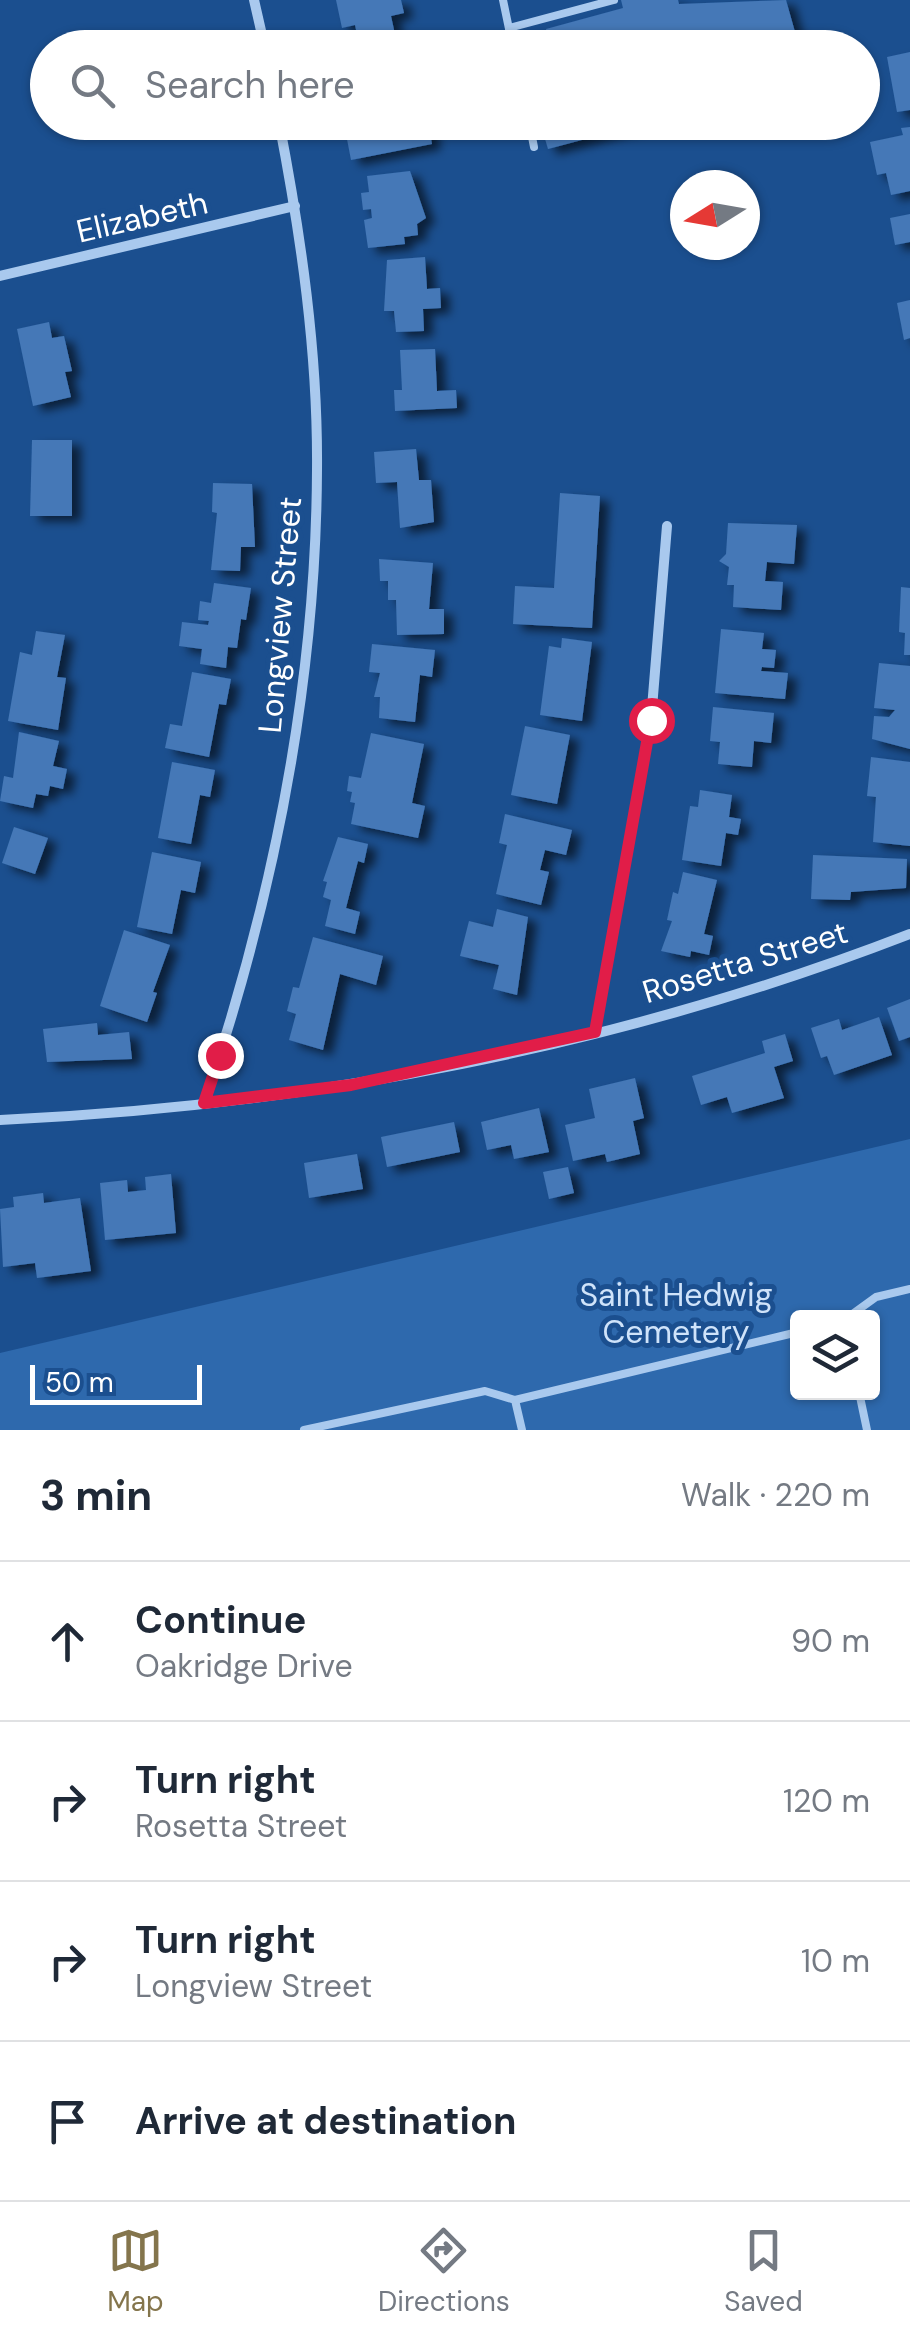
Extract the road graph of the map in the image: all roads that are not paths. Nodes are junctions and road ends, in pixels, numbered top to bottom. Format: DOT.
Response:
graph roads {
  1 [pos="254,0"];
  2 [pos="503,0"];
  3 [pos="614,0"];
  4 [pos="508,28"];
  5 [pos="261,30"];
  6 [pos="282,140"];
  7 [pos="532,140"];
  8 [pos="534,148"];
  9 [pos="295,206"];
  10 [pos="0,276"];
  11 [pos="666,526"];
  12 [pos="910,934"];
  13 [pos="595,1032"];
  14 [pos="204,1103"];
  15 [pos="0,1120"];
  16 [pos="910,1289"];
  17 [pos="858,1310"];
  18 [pos="790,1334"];
  19 [pos="515,1400"];
  20 [pos="860,1400"];
  21 [pos="304,1430"];
  22 [pos="522,1430"];
  23 [pos="867,1430"];
  1 -- 5 [label="street"];
  2 -- 4 [label="lane"];
  3 -- 4 [label="lane"];
  6 -- 9 [label="street, Longview Street"];
  7 -- 8 [label="lane"];
  9 -- 10 [label="street, Elizabeth"];
  9 -- 14 [label="street, Longview Street"];
  11 -- 13 [label="street"];
  12 -- 13 [label="street, Rosetta Street"];
  13 -- 14 [label="street, Rosetta Street"];
  14 -- 15 [label="street, Rosetta Street"];
  16 -- 17 [label="lane"];
  18 -- 19 [label="lane"];
  19 -- 21 [label="lane"];
  19 -- 22 [label="lane"];
  20 -- 23 [label="lane"];
}
